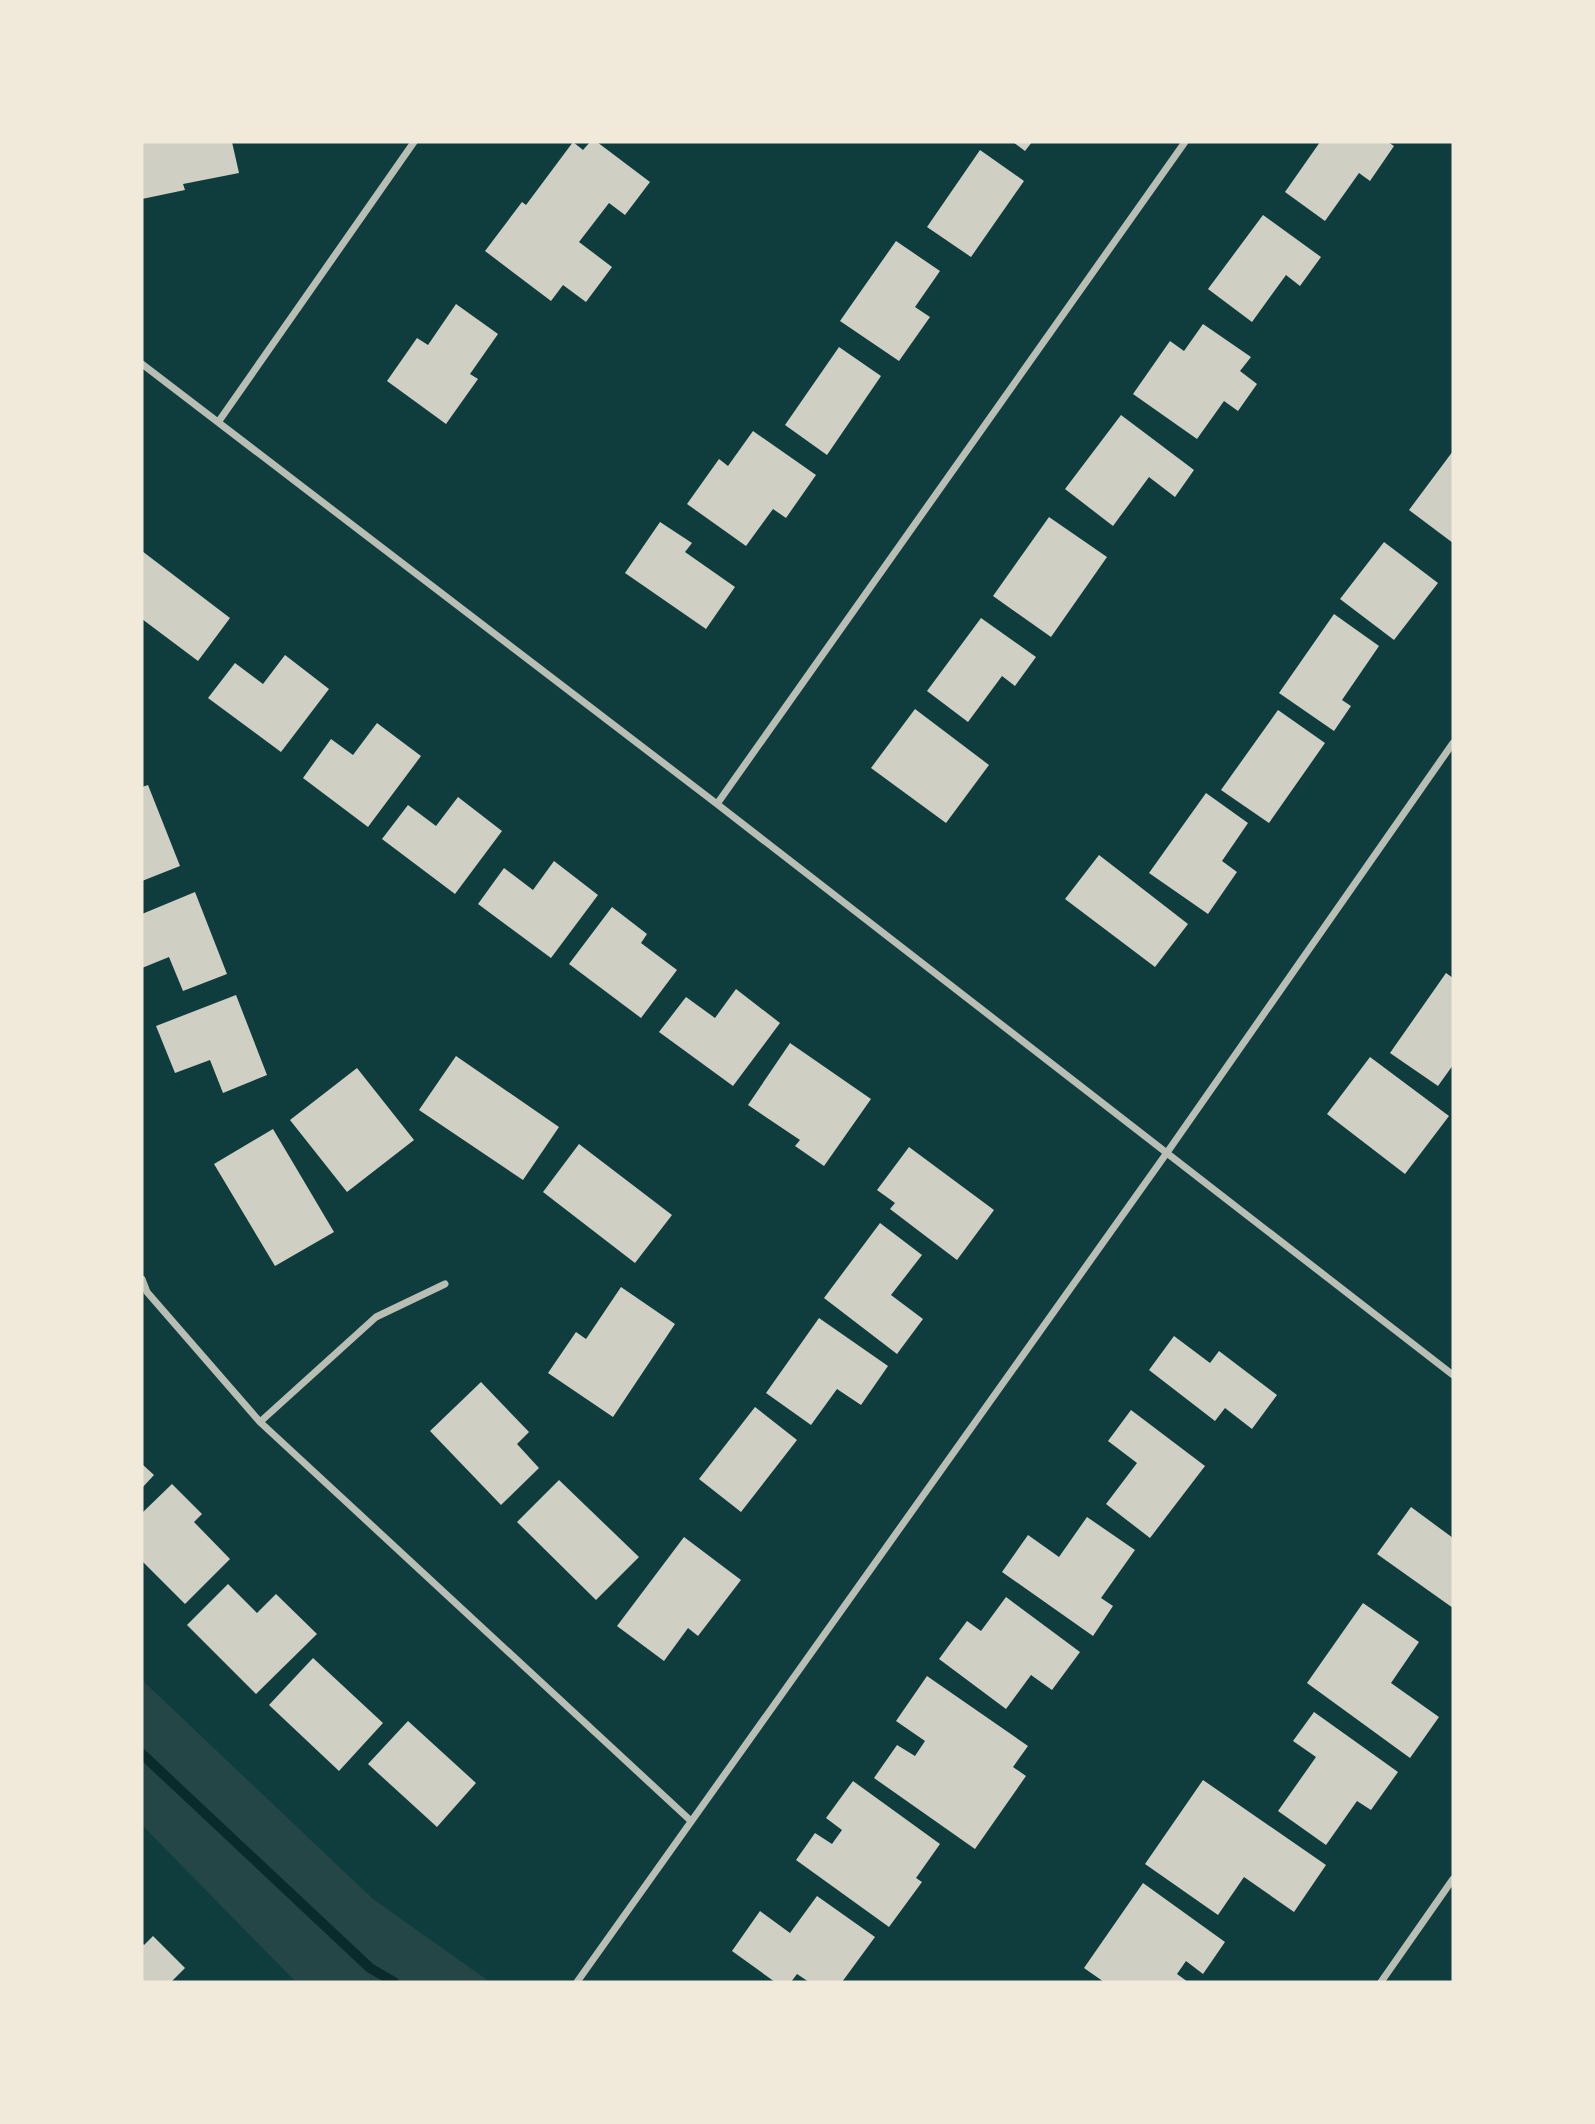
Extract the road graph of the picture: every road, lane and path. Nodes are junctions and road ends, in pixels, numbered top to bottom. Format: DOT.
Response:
graph roads {
  1 [pos="414,142"];
  2 [pos="1185,142"];
  3 [pos="142,364"];
  4 [pos="219,421"];
  5 [pos="1453,743"];
  6 [pos="717,804"];
  7 [pos="1166,1154"];
  8 [pos="142,1279"];
  9 [pos="445,1284"];
  10 [pos="1453,1376"];
  11 [pos="260,1422"];
  12 [pos="691,1821"];
  13 [pos="1453,1879"];
  14 [pos="577,1982"];
  15 [pos="1381,1982"];
  1 -- 4 [label="street"];
  2 -- 6 [label="street"];
  3 -- 4 [label="street"];
  4 -- 6 [label="street"];
  5 -- 7 [label="street"];
  6 -- 7 [label="street"];
  7 -- 10 [label="street"];
  7 -- 12 [label="street"];
  8 -- 11 [label="street"];
  9 -- 11 [label="street"];
  11 -- 12 [label="street"];
  12 -- 14 [label="street"];
  13 -- 15 [label="street"];
}
